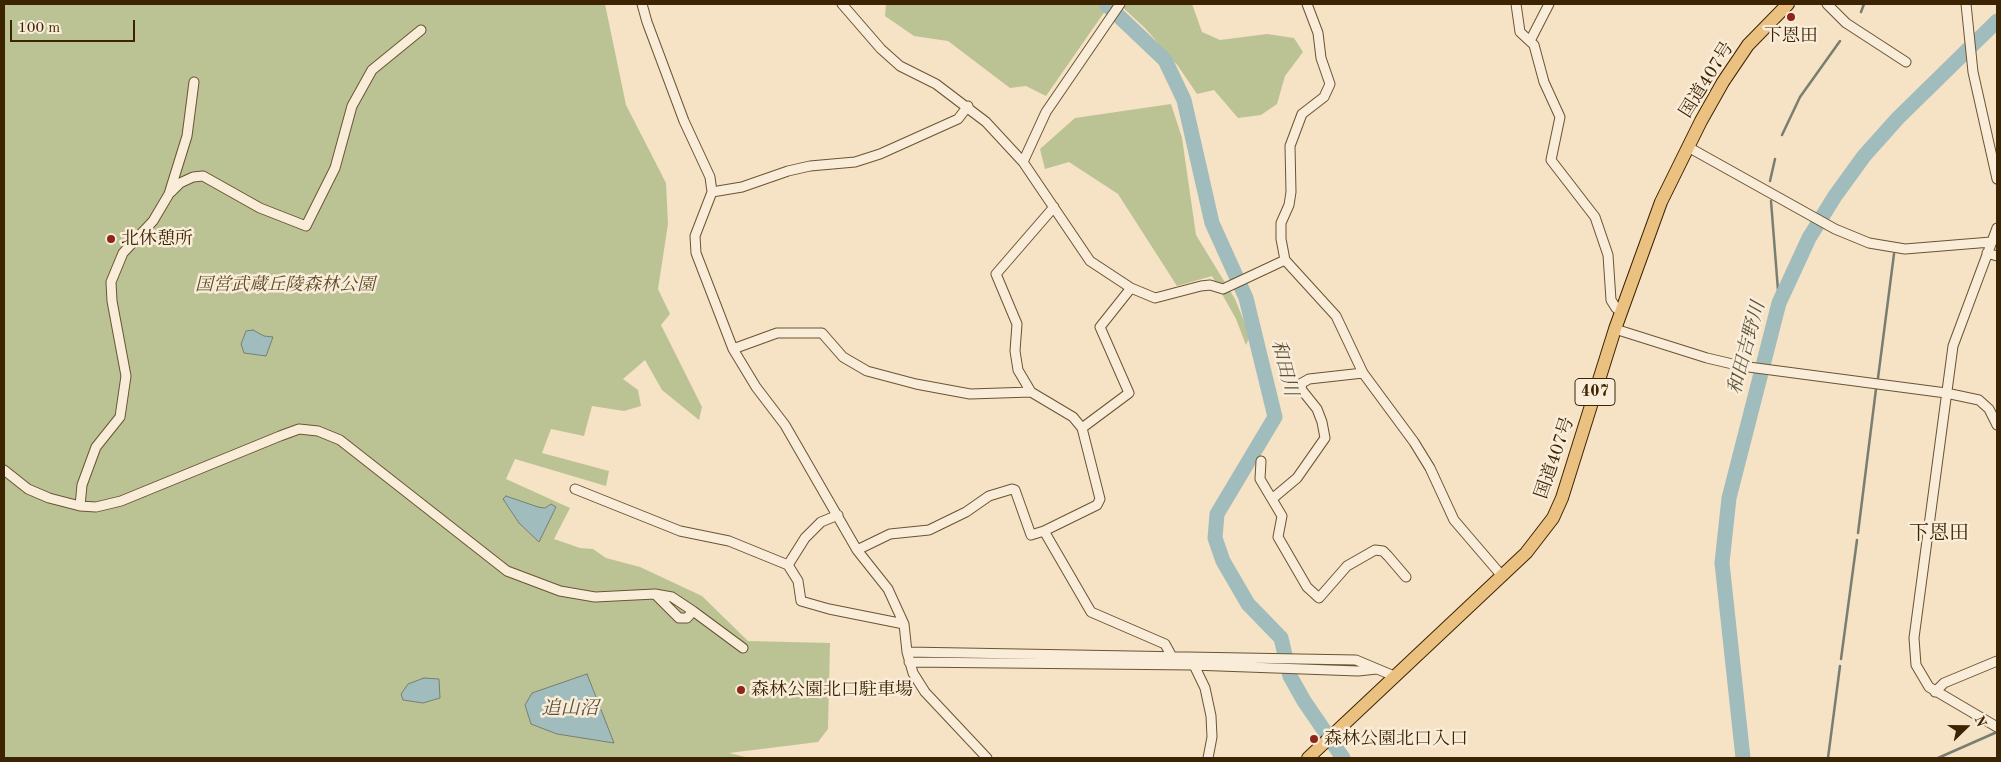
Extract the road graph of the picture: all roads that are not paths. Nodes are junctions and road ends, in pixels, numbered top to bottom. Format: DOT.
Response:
graph roads {
  1 [pos="642,4"];
  2 [pos="842,4"];
  3 [pos="1120,4"];
  4 [pos="1307,4"];
  5 [pos="1516,4"];
  6 [pos="1549,4"];
  7 [pos="1788,4"];
  8 [pos="1827,4"];
  9 [pos="1966,4"];
  10 [pos="421,30"];
  11 [pos="1530,41"];
  12 [pos="1906,62"];
  13 [pos="194,84"];
  14 [pos="968,106"];
  15 [pos="1688,147"];
  16 [pos="1023,162"];
  17 [pos="1997,176"];
  18 [pos="712,192"];
  19 [pos="169,194"];
  20 [pos="1054,208"];
  21 [pos="1997,228"];
  22 [pos="1991,242"];
  23 [pos="1987,253"];
  24 [pos="1997,256"];
  25 [pos="1285,260"];
  26 [pos="1131,288"];
  27 [pos="1622,312"];
  28 [pos="1615,329"];
  29 [pos="733,349"];
  30 [pos="1362,373"];
  31 [pos="1031,392"];
  32 [pos="1946,393"];
  33 [pos="1997,425"];
  34 [pos="1082,428"];
  35 [pos="1261,461"];
  36 [pos="4,470"];
  37 [pos="575,489"];
  38 [pos="1272,499"];
  39 [pos="80,506"];
  40 [pos="838,514"];
  41 [pos="1044,531"];
  42 [pos="857,550"];
  43 [pos="788,566"];
  44 [pos="1502,576"];
  45 [pos="1406,577"];
  46 [pos="655,594"];
  47 [pos="693,611"];
  48 [pos="904,624"];
  49 [pos="743,648"];
  50 [pos="907,652"];
  51 [pos="1172,655"];
  52 [pos="1192,660"];
  53 [pos="1997,661"];
  54 [pos="909,662"];
  55 [pos="1394,676"];
  56 [pos="1935,692"];
  57 [pos="1997,727"];
  58 [pos="987,758"];
  59 [pos="1208,758"];
  60 [pos="1308,758"];
  1 -- 18 [label="street"];
  2 -- 14 [label="street"];
  3 -- 16 [label="street"];
  4 -- 25 [label="street"];
  5 -- 11 [label="street"];
  6 -- 11 [label="street"];
  7 -- 15 [label="highway, 国道407号 / 407"];
  8 -- 12 [label="street"];
  9 -- 17 [label="street"];
  10 -- 19 [label="street"];
  11 -- 27 [label="street"];
  13 -- 19 [label="street"];
  14 -- 16 [label="street"];
  14 -- 18 [label="street"];
  15 -- 22 [label="street"];
  15 -- 27 [label="highway, 国道407号 / 407"];
  16 -- 20 [label="street"];
  18 -- 29 [label="street"];
  19 -- 39 [label="street"];
  20 -- 26 [label="street"];
  20 -- 31 [label="street"];
  21 -- 22 [label="street"];
  22 -- 23 [label="street"];
  23 -- 24 [label="street"];
  23 -- 32 [label="street"];
  25 -- 26 [label="street"];
  25 -- 30 [label="street"];
  26 -- 34 [label="street"];
  27 -- 28 [label="highway, 国道407号 / 407"];
  28 -- 32 [label="street"];
  28 -- 44 [label="highway, 国道407号 / 407"];
  29 -- 31 [label="street"];
  29 -- 40 [label="street"];
  30 -- 38 [label="street"];
  30 -- 44 [label="street"];
  31 -- 34 [label="street"];
  32 -- 33 [label="street"];
  32 -- 56 [label="street"];
  34 -- 41 [label="street"];
  35 -- 38 [label="street"];
  36 -- 39 [label="street"];
  37 -- 43 [label="street"];
  38 -- 45 [label="street"];
  39 -- 46 [label="street"];
  40 -- 42 [label="street"];
  40 -- 43 [label="street"];
  41 -- 42 [label="street"];
  41 -- 51 [label="street"];
  42 -- 48 [label="street"];
  43 -- 48 [label="street"];
  44 -- 55 [label="highway, 国道407号 / 407"];
  46 -- 47 [label="street"];
  46 -- 47 [label="street"];
  47 -- 49 [label="street"];
  48 -- 50 [label="street"];
  50 -- 51 [label="street"];
  50 -- 54 [label="street"];
  51 -- 52 [label="street"];
  52 -- 54 [label="street"];
  52 -- 55 [label="street"];
  52 -- 59 [label="street"];
  53 -- 56 [label="street"];
  54 -- 58 [label="street"];
  55 -- 60 [label="highway, 国道407号 / 407"];
  56 -- 57 [label="street"];
}
